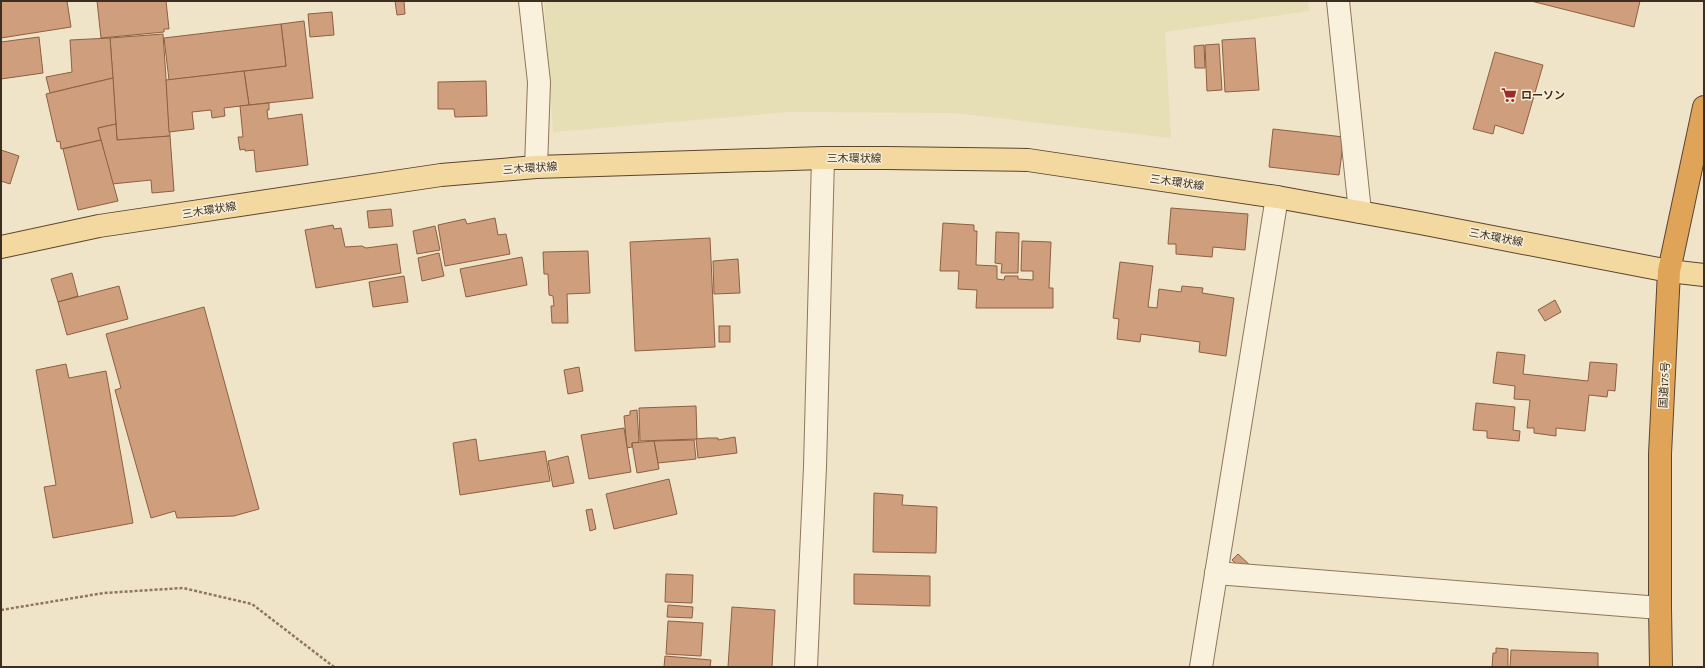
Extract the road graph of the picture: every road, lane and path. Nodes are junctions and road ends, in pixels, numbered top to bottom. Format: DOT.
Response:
graph roads {
  1 [pos="530,1"];
  2 [pos="1338,1"];
  3 [pos="1704,107"];
  4 [pos="823,158"];
  5 [pos="536,167"];
  6 [pos="1277,197"];
  7 [pos="1360,212"];
  8 [pos="1,247"];
  9 [pos="1669,271"];
  10 [pos="1704,275"];
  11 [pos="1216,573"];
  12 [pos="1660,608"];
  13 [pos="1,610"];
  14 [pos="334,667"];
  15 [pos="806,667"];
  16 [pos="1201,667"];
  17 [pos="1662,667"];
  1 -- 5 [label="street"];
  2 -- 7 [label="street"];
  3 -- 9 [label="highway, 国道175号"];
  4 -- 5 [label="main road, 三木環状線"];
  4 -- 6 [label="main road, 三木環状線"];
  4 -- 15 [label="street"];
  5 -- 8 [label="main road, 三木環状線"];
  6 -- 7 [label="main road, 三木環状線"];
  6 -- 11 [label="street"];
  7 -- 9 [label="main road, 三木環状線"];
  9 -- 10 [label="main road, 三木環状線"];
  9 -- 12 [label="highway, 国道175号"];
  11 -- 12 [label="street"];
  11 -- 16 [label="street"];
  12 -- 17 [label="highway, 国道175号"];
  13 -- 14 [label="path"];
}
